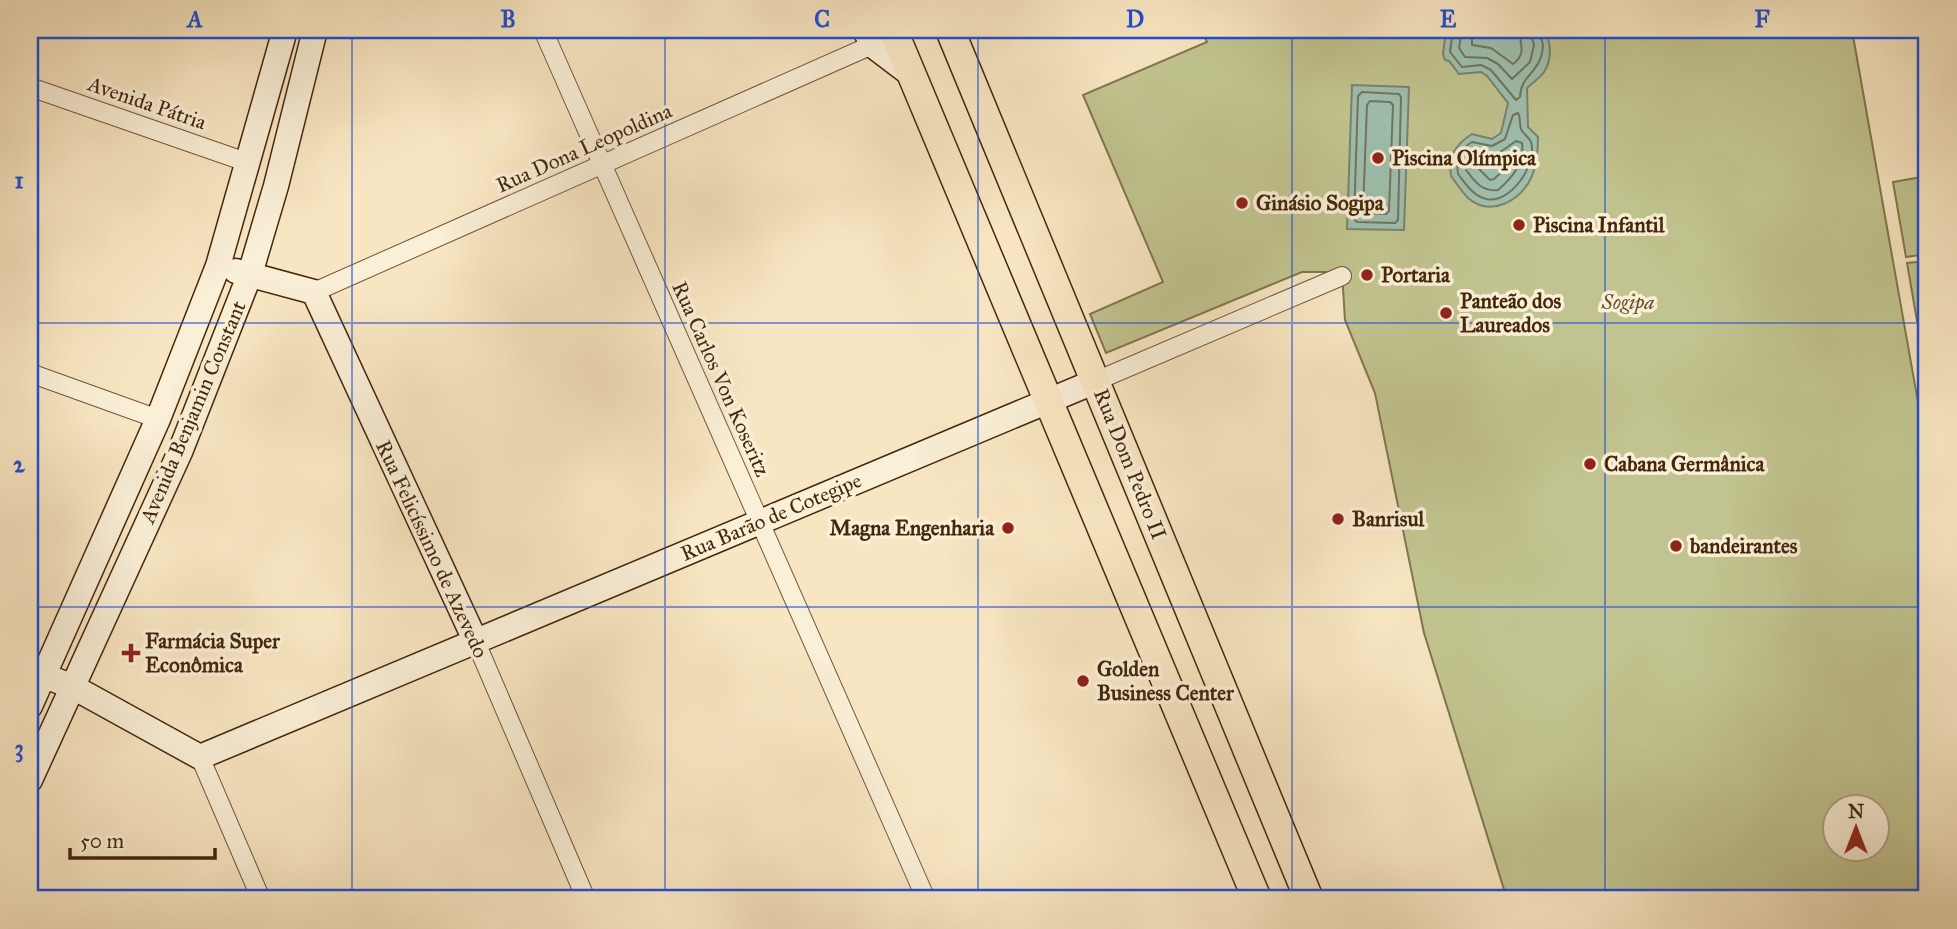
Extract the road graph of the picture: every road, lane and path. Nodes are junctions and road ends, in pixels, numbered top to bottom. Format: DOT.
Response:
graph roads {
  1 [pos="285,30"];
  2 [pos="316,30"];
  3 [pos="543,30"];
  4 [pos="950,30"];
  5 [pos="877,35"];
  6 [pos="30,86"];
  7 [pos="248,163"];
  8 [pos="601,165"];
  9 [pos="218,266"];
  10 [pos="250,274"];
  11 [pos="1342,276"];
  12 [pos="314,292"];
  13 [pos="30,373"];
  14 [pos="1096,381"];
  15 [pos="1047,401"];
  16 [pos="159,419"];
  17 [pos="760,521"];
  18 [pos="475,640"];
  19 [pos="37,673"];
  20 [pos="73,687"];
  21 [pos="30,706"];
  22 [pos="200,757"];
  23 [pos="30,780"];
  24 [pos="261,899"];
  25 [pos="586,899"];
  26 [pos="926,899"];
  27 [pos="1257,899"];
  28 [pos="1309,899"];
  1 -- 7 [label="street, Avenida Benjamin Constant"];
  2 -- 10 [label="street, Avenida Benjamin Constant"];
  3 -- 8 [label="street, Rua Carlos Von Koseritz"];
  4 -- 14 [label="main road, Rua Dom Pedro II"];
  5 -- 8 [label="street, Rua Dona Leopoldina"];
  5 -- 15 [label="main road"];
  6 -- 7 [label="street, Avenida Pátria"];
  7 -- 9 [label="street, Avenida Benjamin Constant"];
  8 -- 12 [label="street, Rua Dona Leopoldina"];
  8 -- 17 [label="street, Rua Carlos Von Koseritz"];
  9 -- 10 [label="street"];
  9 -- 16 [label="street, Avenida Benjamin Constant"];
  10 -- 12 [label="street"];
  10 -- 20 [label="street, Avenida Benjamin Constant"];
  11 -- 14 [label="street, Rua Barão de Cotegipe"];
  12 -- 18 [label="street, Rua Felicíssimo de Azevedo"];
  13 -- 16 [label="street"];
  14 -- 15 [label="street, Rua Barão de Cotegipe"];
  14 -- 28 [label="main road, Rua Dom Pedro II"];
  15 -- 17 [label="street, Rua Barão de Cotegipe"];
  15 -- 27 [label="main road"];
  16 -- 19 [label="street, Avenida Benjamin Constant"];
  17 -- 18 [label="street, Rua Barão de Cotegipe"];
  17 -- 26 [label="street, Rua Carlos Von Koseritz"];
  18 -- 22 [label="street, Rua Barão de Cotegipe"];
  18 -- 25 [label="street, Rua Felicíssimo de Azevedo"];
  19 -- 20 [label="street"];
  19 -- 21 [label="street, Avenida Benjamin Constant"];
  20 -- 22 [label="street"];
  20 -- 23 [label="street, Avenida Benjamin Constant"];
  22 -- 24 [label="street"];
}
